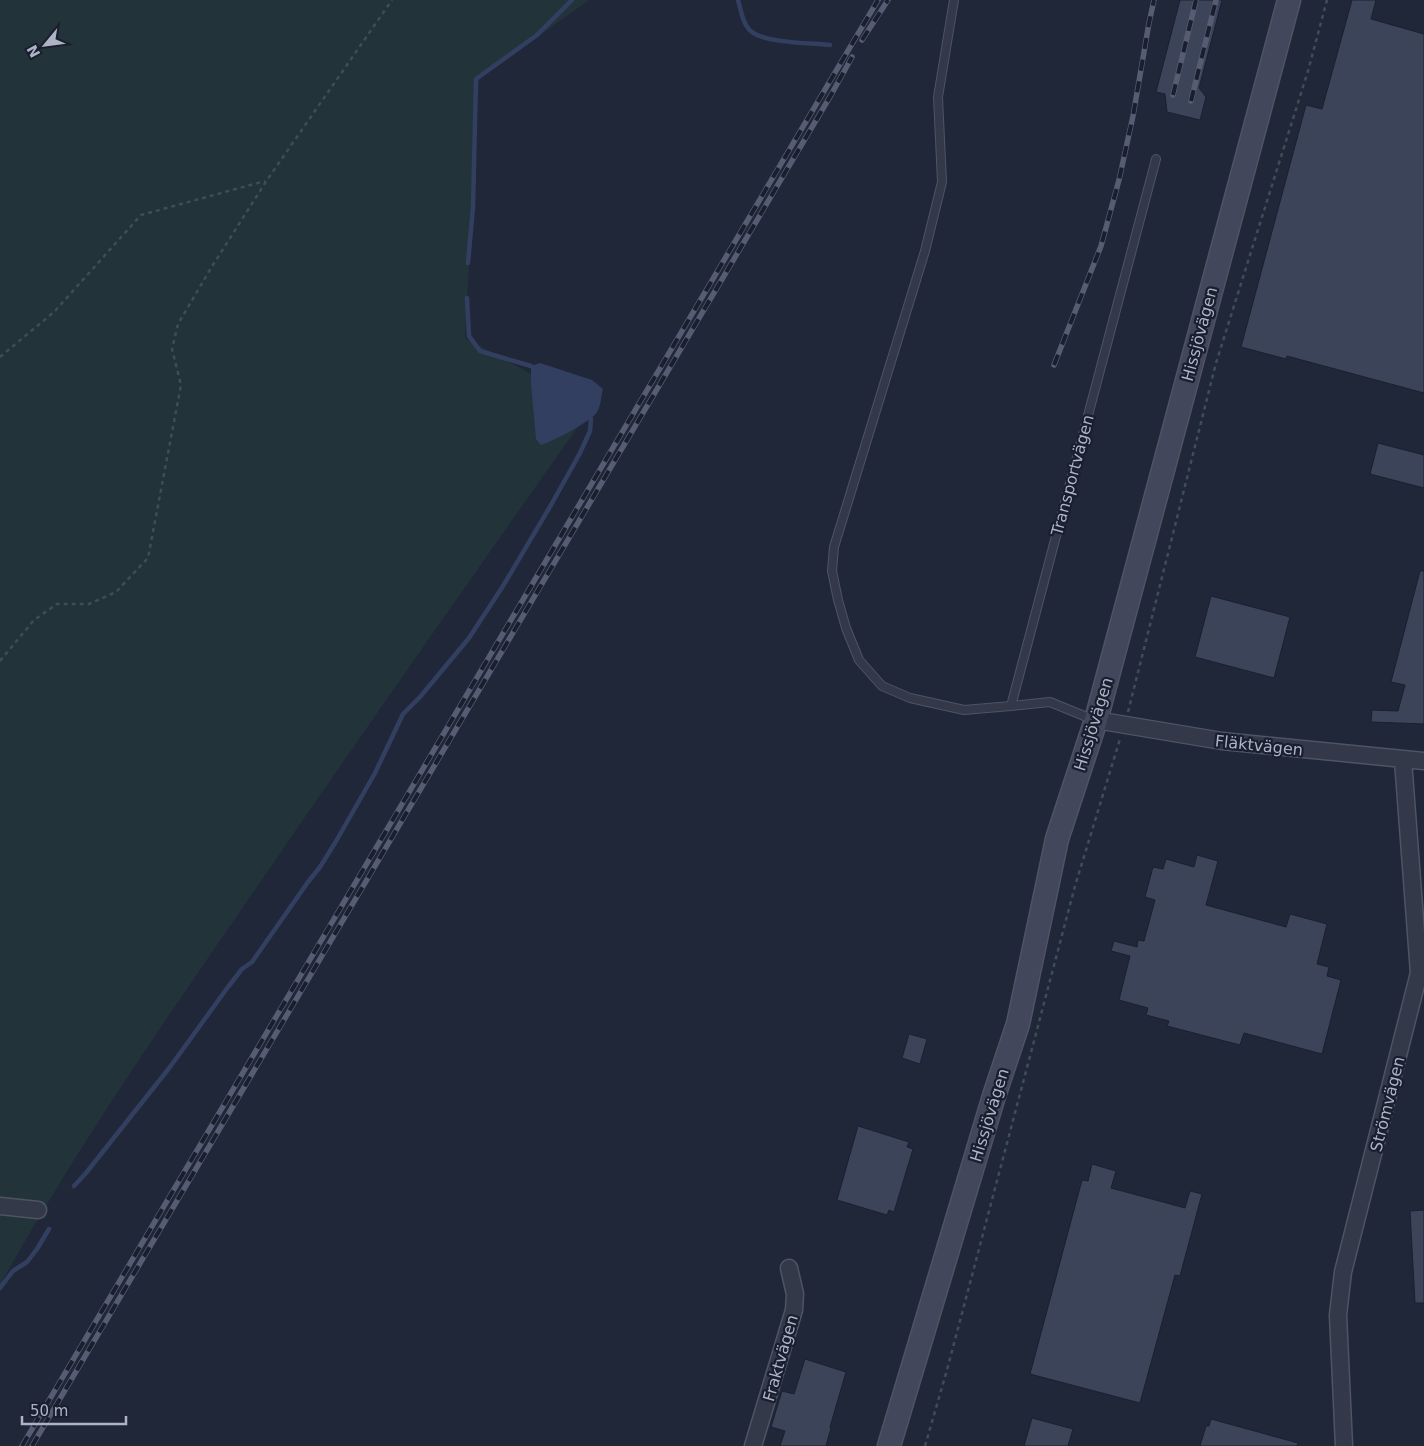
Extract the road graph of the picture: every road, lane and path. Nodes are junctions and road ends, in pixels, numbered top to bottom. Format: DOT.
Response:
graph roads {
  1 [pos="392,0"];
  2 [pos="954,0"];
  3 [pos="1289,0"];
  4 [pos="1327,0"];
  5 [pos="1156,159"];
  6 [pos="267,180"];
  7 [pos="0,357"];
  8 [pos="0,661"];
  9 [pos="1011,706"];
  10 [pos="1096,720"];
  11 [pos="1124,725"];
  12 [pos="1403,760"];
  13 [pos="1424,761"];
  14 [pos="0,1206"];
  15 [pos="38,1210"];
  16 [pos="789,1268"];
  17 [pos="753,1446"];
  18 [pos="889,1446"];
  19 [pos="925,1446"];
  20 [pos="1344,1446"];
  1 -- 6 [label="path"];
  2 -- 9 [label="lane"];
  3 -- 10 [label="main road, Hissjövägen"];
  4 -- 11 [label="path"];
  5 -- 9 [label="lane, Transportvägen"];
  6 -- 7 [label="path"];
  6 -- 8 [label="path"];
  9 -- 10 [label="lane"];
  10 -- 11 [label="street, Fläktvägen"];
  10 -- 18 [label="main road, Hissjövägen"];
  11 -- 12 [label="street, Fläktvägen"];
  11 -- 19 [label="path"];
  12 -- 13 [label="street, Fläktvägen"];
  12 -- 20 [label="street, Strömvägen"];
  14 -- 15 [label="street"];
  16 -- 17 [label="street, Fraktvägen"];
}
